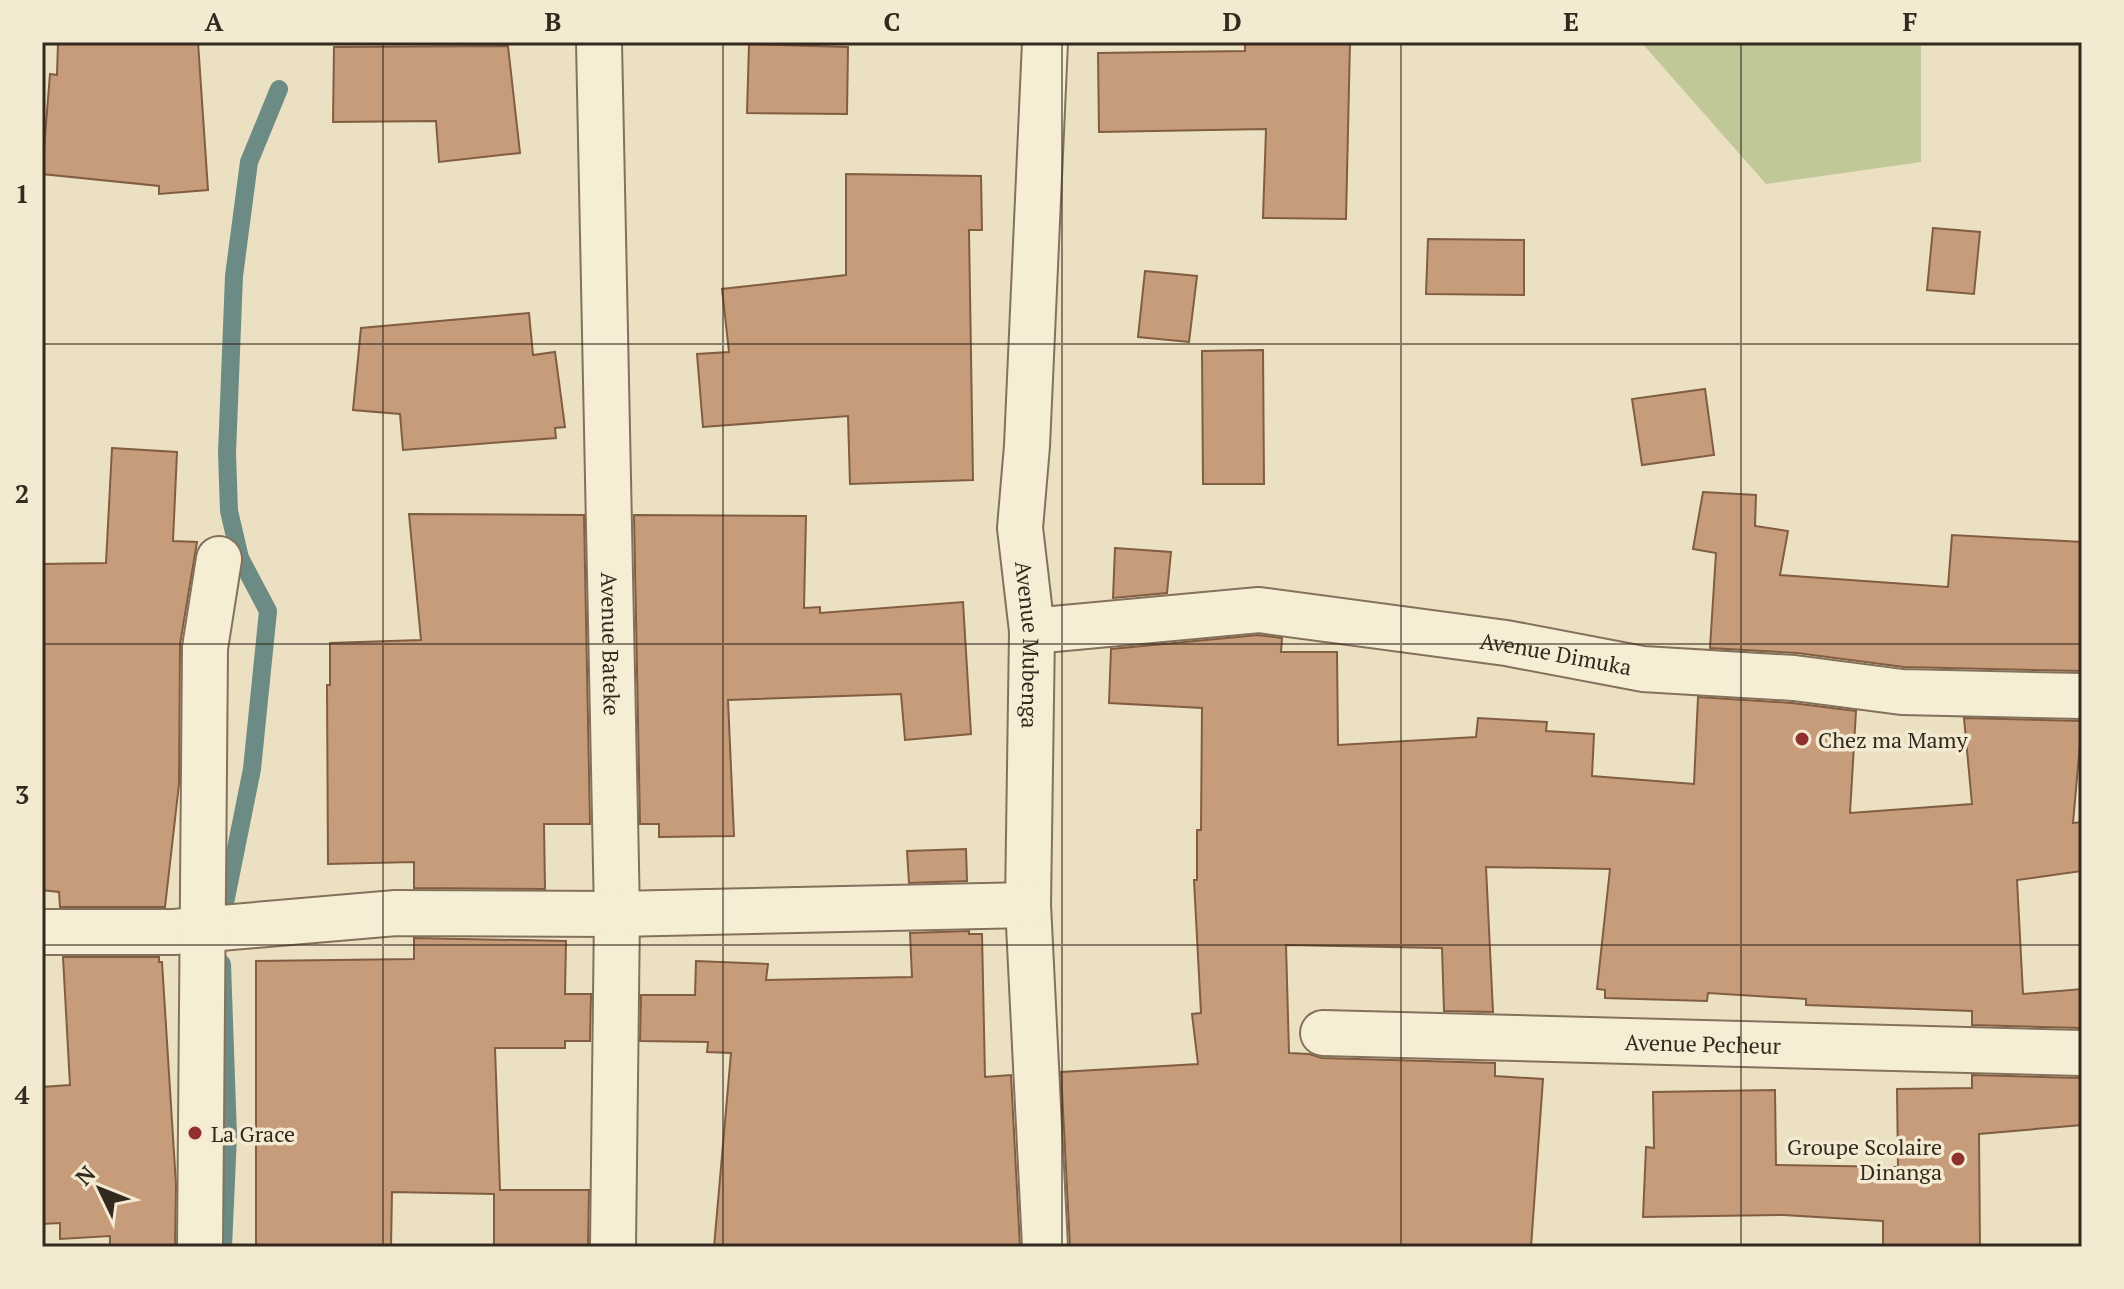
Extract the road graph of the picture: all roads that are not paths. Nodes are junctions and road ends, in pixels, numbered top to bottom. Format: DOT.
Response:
graph roads {
  1 [pos="599,42"];
  2 [pos="1045,42"];
  3 [pos="219,559"];
  4 [pos="1032,631"];
  5 [pos="2082,696"];
  6 [pos="1028,905"];
  7 [pos="617,914"];
  8 [pos="205,930"];
  9 [pos="42,932"];
  10 [pos="1323,1033"];
  11 [pos="2082,1053"];
  12 [pos="200,1247"];
  13 [pos="613,1247"];
  14 [pos="1045,1247"];
  1 -- 7 [label="street, Avenue Bateke"];
  2 -- 4 [label="street, Avenue Mubenga"];
  3 -- 8 [label="street"];
  4 -- 5 [label="street, Avenue Dimuka"];
  4 -- 6 [label="street, Avenue Mubenga"];
  6 -- 7 [label="street"];
  6 -- 14 [label="street, Avenue Mubenga"];
  7 -- 8 [label="street"];
  7 -- 13 [label="street, Avenue Bateke"];
  8 -- 9 [label="street"];
  8 -- 12 [label="street"];
  10 -- 11 [label="street, Avenue Pecheur"];
}
